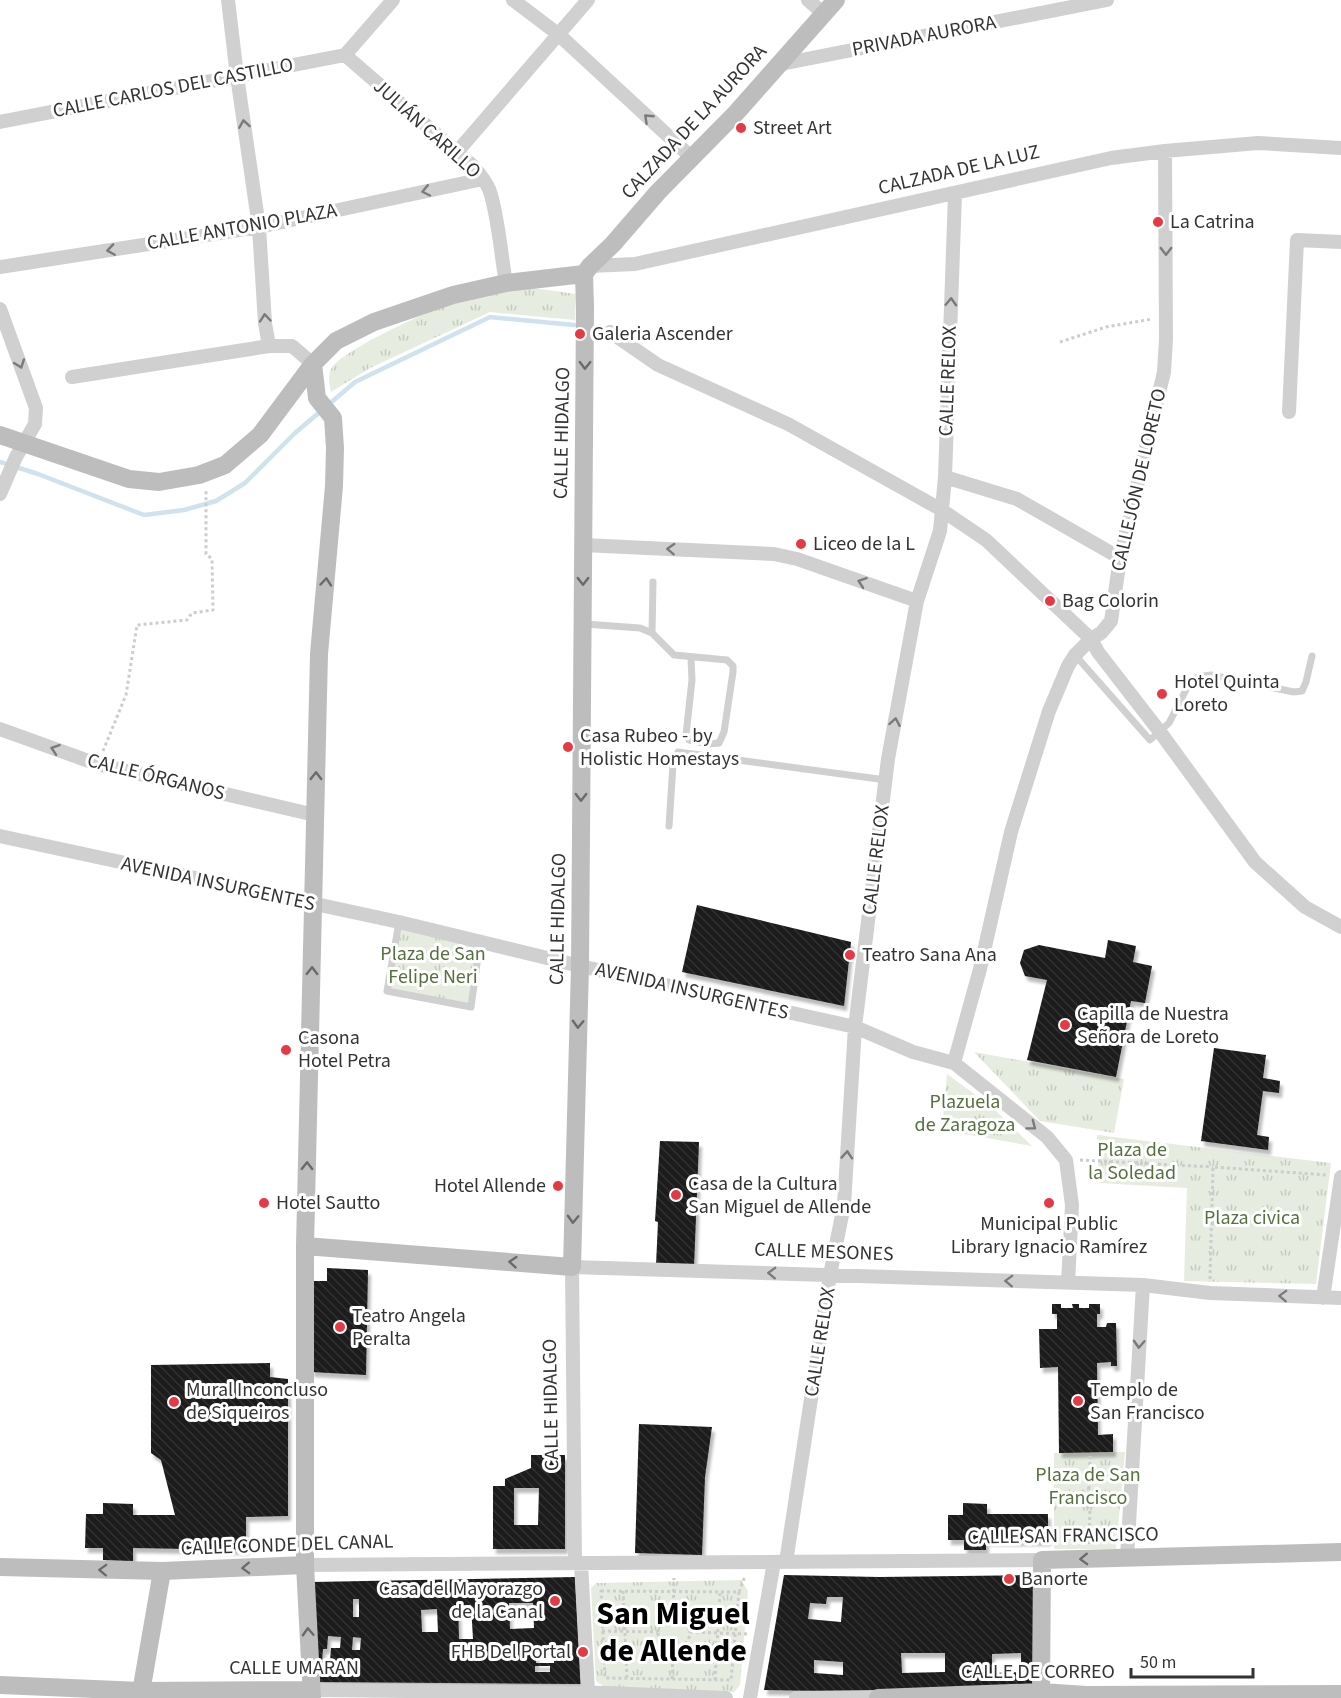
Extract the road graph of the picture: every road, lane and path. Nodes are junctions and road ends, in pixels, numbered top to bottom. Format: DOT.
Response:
graph roads {
  1 [pos="228,0"];
  2 [pos="393,0"];
  3 [pos="513,0"];
  4 [pos="588,0"];
  5 [pos="808,0"];
  6 [pos="836,0"];
  7 [pos="1107,0"];
  8 [pos="824,14"];
  9 [pos="558,34"];
  10 [pos="345,55"];
  11 [pos="776,65"];
  12 [pos="237,76"];
  13 [pos="0,122"];
  14 [pos="1341,148"];
  15 [pos="1165,151"];
  16 [pos="457,152"];
  17 [pos="691,157"];
  18 [pos="483,179"];
  19 [pos="955,194"];
  20 [pos="259,227"];
  21 [pos="1341,242"];
  22 [pos="0,267"];
  23 [pos="587,270"];
  24 [pos="506,283"];
  25 [pos="0,309"];
  26 [pos="1166,317"];
  27 [pos="610,332"];
  28 [pos="1060,342"];
  29 [pos="269,346"];
  30 [pos="313,364"];
  31 [pos="72,377"];
  32 [pos="1289,412"];
  33 [pos="0,435"];
  34 [pos="20,450"];
  35 [pos="945,477"];
  36 [pos="2,488"];
  37 [pos="206,493"];
  38 [pos="943,510"];
  39 [pos="583,545"];
  40 [pos="1120,558"];
  41 [pos="653,582"];
  42 [pos="917,601"];
  43 [pos="582,624"];
  44 [pos="652,633"];
  45 [pos="1091,639"];
  46 [pos="1075,654"];
  47 [pos="1312,656"];
  48 [pos="691,658"];
  49 [pos="0,729"];
  50 [pos="1160,732"];
  51 [pos="97,764"];
  52 [pos="886,780"];
  53 [pos="315,815"];
  54 [pos="669,826"];
  55 [pos="0,836"];
  56 [pos="314,905"];
  57 [pos="399,922"];
  58 [pos="1341,927"];
  59 [pos="480,942"];
  60 [pos="580,966"];
  61 [pos="855,1027"];
  62 [pos="954,1063"];
  63 [pos="1066,1160"];
  64 [pos="1213,1167"];
  65 [pos="1335,1176"];
  66 [pos="305,1246"];
  67 [pos="572,1267"];
  68 [pos="830,1275"];
  69 [pos="1068,1282"];
  70 [pos="1143,1285"];
  71 [pos="1210,1293"];
  72 [pos="1323,1298"];
  73 [pos="1341,1298"];
  74 [pos="1090,1456"];
  75 [pos="1089,1489"];
  76 [pos="1080,1497"];
  77 [pos="1098,1497"];
  78 [pos="1130,1497"];
  79 [pos="1056,1498"];
  80 [pos="1090,1507"];
  81 [pos="1341,1552"];
  82 [pos="1127,1558"];
  83 [pos="1089,1559"];
  84 [pos="1042,1560"];
  85 [pos="780,1562"];
  86 [pos="578,1563"];
  87 [pos="305,1565"];
  88 [pos="0,1567"];
  89 [pos="162,1571"];
  90 [pos="623,1591"];
  91 [pos="674,1592"];
  92 [pos="720,1592"];
  93 [pos="673,1616"];
  94 [pos="603,1631"];
  95 [pos="625,1632"];
  96 [pos="658,1632"];
  97 [pos="690,1632"];
  98 [pos="717,1633"];
  99 [pos="735,1633"];
  100 [pos="673,1648"];
  101 [pos="627,1678"];
  102 [pos="672,1679"];
  103 [pos="715,1680"];
  104 [pos="0,1685"];
  105 [pos="1041,1692"];
  106 [pos="588,1693"];
  107 [pos="312,1694"];
  108 [pos="1341,1694"];
  109 [pos="141,1695"];
  110 [pos="470,1695"];
  111 [pos="607,1696"];
  112 [pos="672,1696"];
  113 [pos="1319,1696"];
  114 [pos="878,1697"];
  115 [pos="1086,1697"];
  116 [pos="726,1698"];
  117 [pos="750,1698"];
  118 [pos="796,1698"];
  1 -- 12 [label="street"];
  2 -- 10 [label="street"];
  3 -- 9 [label="street"];
  4 -- 9 [label="street"];
  5 -- 8 [label="street"];
  6 -- 8 [label="main road, CALZADA DE LA AURORA"];
  7 -- 11 [label="street, PRIVADA AURORA"];
  8 -- 11 [label="main road, CALZADA DE LA AURORA"];
  9 -- 16 [label="street"];
  17 -- 9 [label="street, one-way"];
  10 -- 12 [label="street, CALLE CARLOS DEL CASTILLO"];
  10 -- 16 [label="street, JULIÁN CARILLO"];
  11 -- 17 [label="main road, CALZADA DE LA AURORA"];
  12 -- 13 [label="street, CALLE CARLOS DEL CASTILLO"];
  20 -- 12 [label="street, one-way"];
  14 -- 15 [label="street, CALZADA DE LA LUZ"];
  15 -- 19 [label="street, CALZADA DE LA LUZ"];
  15 -- 26 [label="street, CALLEJÓN DE LORETO, one-way"];
  16 -- 18 [label="street, JULIÁN CARILLO"];
  17 -- 23 [label="main road, CALZADA DE LA AURORA"];
  18 -- 20 [label="street, CALLE ANTONIO PLAZA, one-way"];
  18 -- 24 [label="street, JULIÁN CARILLO"];
  19 -- 23 [label="street, CALZADA DE LA LUZ"];
  35 -- 19 [label="street, CALLE RELOX, one-way"];
  20 -- 22 [label="street, CALLE ANTONIO PLAZA, one-way"];
  29 -- 20 [label="street, one-way"];
  21 -- 32 [label="street"];
  23 -- 24 [label="main road, CALZADA DE LA LUZ"];
  23 -- 39 [label="main road, CALLE HIDALGO, one-way"];
  24 -- 30 [label="main road, CALZADA DE LA LUZ"];
  25 -- 34 [label="street, one-way"];
  26 -- 28 [label="path"];
  26 -- 40 [label="street, CALLEJÓN DE LORETO"];
  27 -- 38 [label="street"];
  29 -- 30 [label="street"];
  29 -- 31 [label="street"];
  30 -- 34 [label="main road, CALZADA DE LA LUZ"];
  53 -- 30 [label="main road, one-way"];
  33 -- 34 [label="main road, CALZADA DE LA LUZ"];
  34 -- 36 [label="street"];
  35 -- 38 [label="street, CALLE RELOX"];
  35 -- 40 [label="street"];
  37 -- 51 [label="path"];
  38 -- 42 [label="street, CALLE RELOX"];
  38 -- 45 [label="street"];
  42 -- 39 [label="street, one-way"];
  39 -- 43 [label="main road, CALLE HIDALGO, one-way"];
  40 -- 45 [label="street, CALLEJÓN DE LORETO"];
  41 -- 44 [label="lane"];
  52 -- 42 [label="street, CALLE RELOX, one-way"];
  43 -- 44 [label="lane"];
  43 -- 60 [label="main road, CALLE HIDALGO, one-way"];
  44 -- 48 [label="lane"];
  45 -- 46 [label="street, CALLEJÓN DE LORETO"];
  45 -- 50 [label="street"];
  46 -- 50 [label="lane"];
  46 -- 62 [label="street, CALLEJÓN DE LORETO"];
  47 -- 50 [label="lane"];
  48 -- 48 [label="lane"];
  51 -- 49 [label="street, CALLE ÓRGANOS, one-way"];
  50 -- 58 [label="street"];
  51 -- 53 [label="street, CALLE ÓRGANOS"];
  52 -- 54 [label="lane"];
  52 -- 61 [label="street, CALLE RELOX"];
  53 -- 56 [label="main road"];
  55 -- 56 [label="street, AVENIDA INSURGENTES"];
  56 -- 57 [label="street, AVENIDA INSURGENTES"];
  66 -- 56 [label="main road, one-way"];
  57 -- 59 [label="street, AVENIDA INSURGENTES"];
  57 -- 59 [label="lane"];
  59 -- 60 [label="street, AVENIDA INSURGENTES"];
  60 -- 61 [label="street, AVENIDA INSURGENTES"];
  60 -- 67 [label="main road, CALLE HIDALGO, one-way"];
  61 -- 62 [label="street, AVENIDA INSURGENTES"];
  68 -- 61 [label="street, CALLE RELOX, one-way"];
  62 -- 63 [label="street, AVENIDA INSURGENTES, one-way"];
  63 -- 64 [label="path"];
  63 -- 69 [label="street"];
  64 -- 65 [label="path"];
  64 -- 71 [label="path"];
  65 -- 72 [label="street"];
  67 -- 66 [label="main road, CALLE MESONES, one-way"];
  66 -- 87 [label="main road"];
  68 -- 67 [label="street, CALLE MESONES, one-way"];
  67 -- 86 [label="street, CALLE HIDALGO"];
  69 -- 68 [label="street, CALLE MESONES, one-way"];
  68 -- 85 [label="street, CALLE RELOX"];
  69 -- 70 [label="street, CALLE MESONES"];
  70 -- 71 [label="street, CALLE MESONES"];
  70 -- 78 [label="street, one-way"];
  72 -- 71 [label="street, CALLE MESONES, one-way"];
  72 -- 73 [label="street, CALLE MESONES"];
  74 -- 75 [label="path"];
  75 -- 76 [label="path"];
  75 -- 77 [label="path"];
  76 -- 79 [label="path"];
  76 -- 80 [label="path"];
  77 -- 78 [label="path"];
  77 -- 80 [label="path"];
  78 -- 82 [label="street"];
  80 -- 83 [label="path"];
  81 -- 82 [label="main road, CALLE SAN FRANCISCO"];
  82 -- 83 [label="main road, CALLE SAN FRANCISCO"];
  83 -- 84 [label="main road, CALLE SAN FRANCISCO, one-way"];
  84 -- 85 [label="street, CALLE SAN FRANCISCO"];
  84 -- 105 [label="main road"];
  85 -- 86 [label="street, CALLE SAN FRANCISCO"];
  85 -- 117 [label="street, CALLE RELOX"];
  86 -- 87 [label="street, CALLE CONDE DEL CANAL"];
  86 -- 106 [label="street, CALLE HIDALGO"];
  87 -- 89 [label="main road, CALLE CONDE DEL CANAL, one-way"];
  107 -- 87 [label="main road, one-way"];
  89 -- 88 [label="main road, CALLE CONDE DEL CANAL, one-way"];
  89 -- 109 [label="main road"];
  90 -- 91 [label="path"];
  90 -- 94 [label="path"];
  90 -- 95 [label="path"];
  91 -- 92 [label="path"];
  91 -- 93 [label="path"];
  92 -- 98 [label="path"];
  92 -- 99 [label="path"];
  93 -- 96 [label="path"];
  93 -- 97 [label="path"];
  94 -- 95 [label="path"];
  94 -- 101 [label="path"];
  95 -- 96 [label="path"];
  95 -- 101 [label="path"];
  96 -- 100 [label="path"];
  97 -- 98 [label="path"];
  97 -- 100 [label="path"];
  98 -- 99 [label="path"];
  98 -- 103 [label="path"];
  99 -- 103 [label="path"];
  100 -- 102 [label="path"];
  101 -- 102 [label="path"];
  102 -- 103 [label="path"];
  102 -- 112 [label="path"];
  104 -- 109 [label="main road, CALLE UMARAN"];
  105 -- 114 [label="main road, CALLE DE CORREO"];
  105 -- 115 [label="main road, CALLE DE CORREO"];
  106 -- 110 [label="street, CALLE UMARAN"];
  106 -- 111 [label="street, CALLE UMARAN"];
  107 -- 109 [label="main road, CALLE UMARAN"];
  107 -- 110 [label="street, CALLE UMARAN"];
  108 -- 113 [label="main road, CALLE DE CORREO"];
  111 -- 112 [label="street, CALLE UMARAN"];
  112 -- 116 [label="street, CALLE UMARAN"];
  113 -- 115 [label="main road, CALLE DE CORREO"];
  114 -- 118 [label="street"];
}
